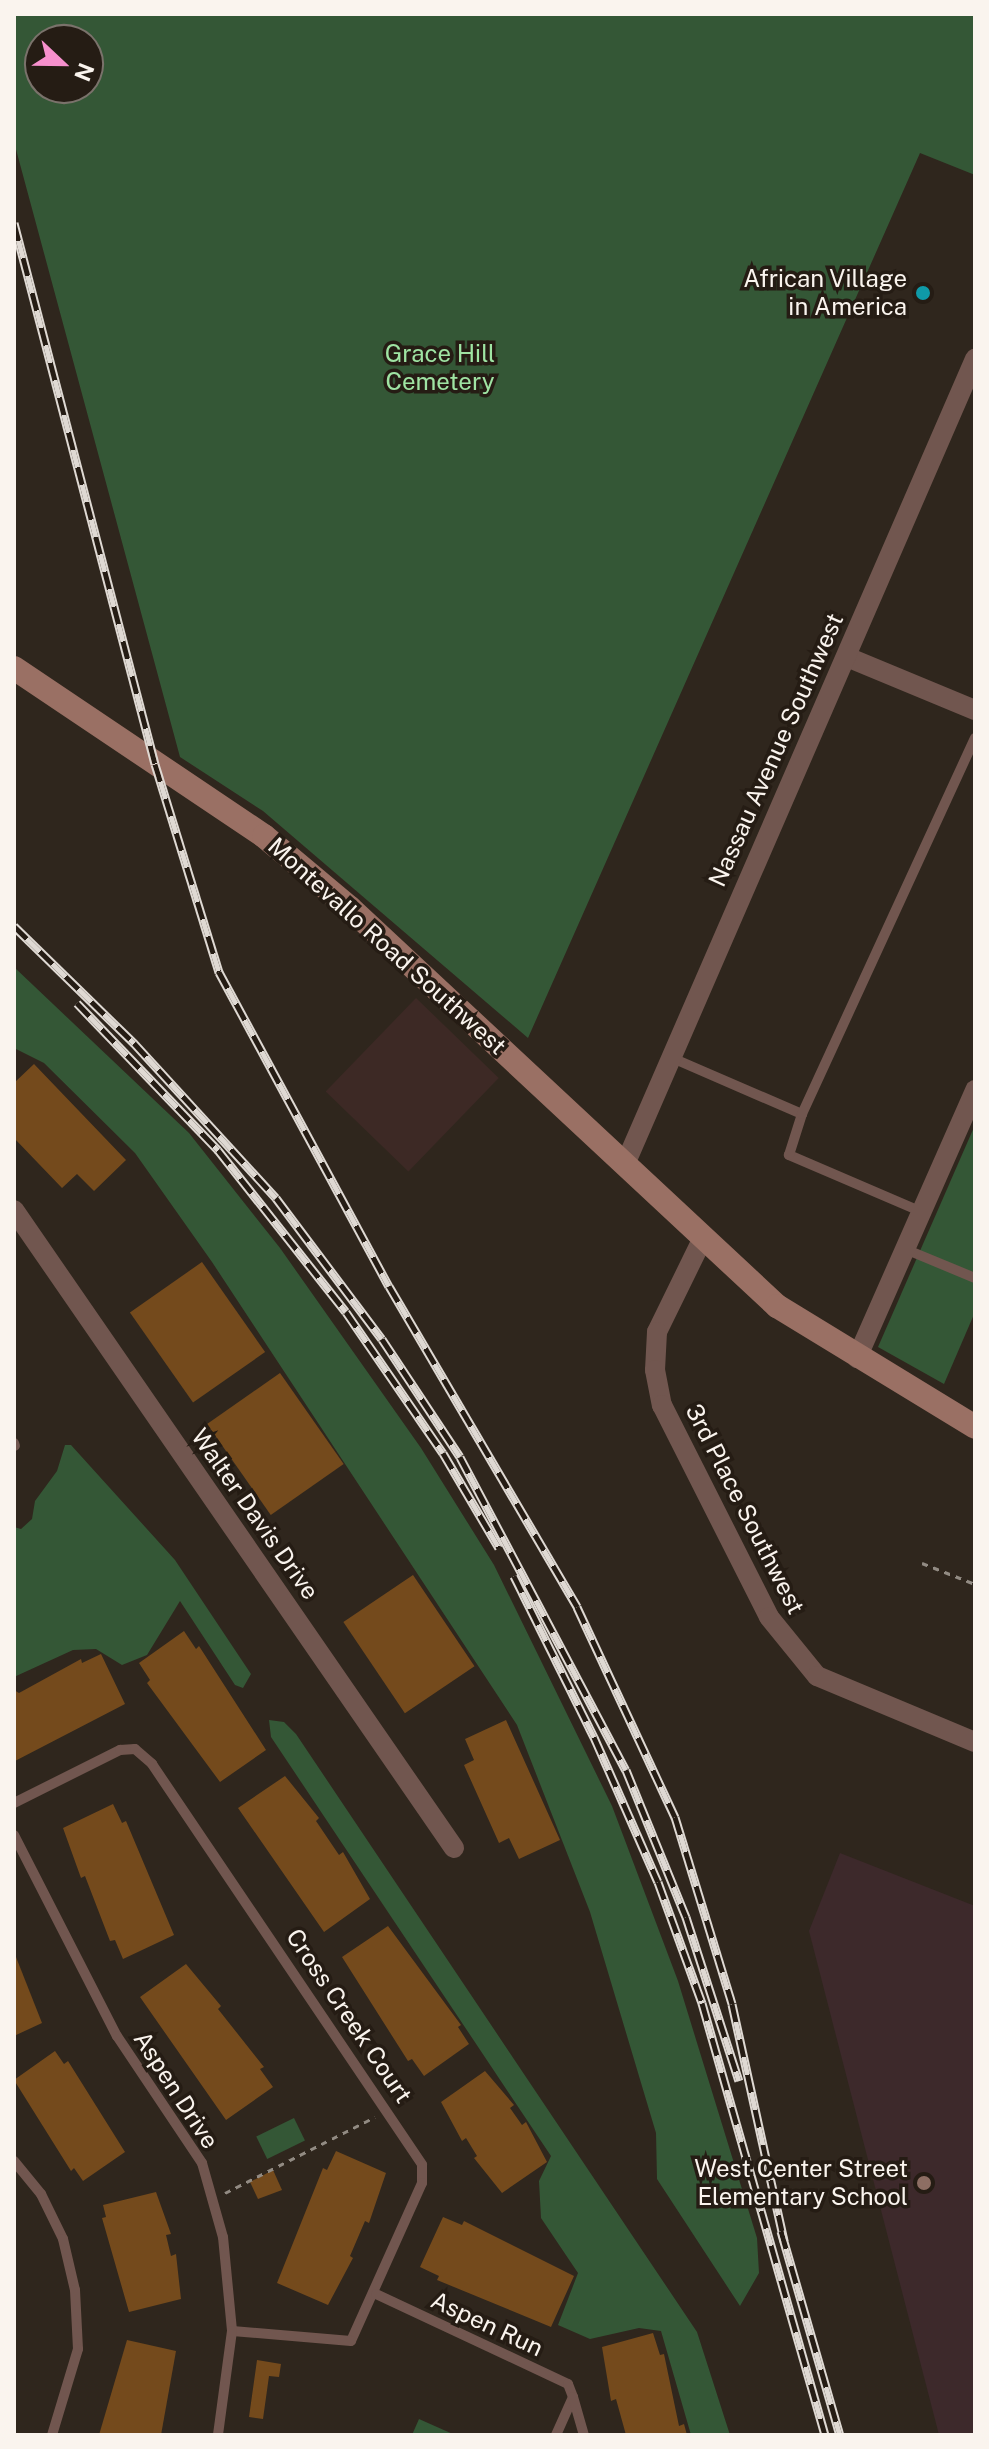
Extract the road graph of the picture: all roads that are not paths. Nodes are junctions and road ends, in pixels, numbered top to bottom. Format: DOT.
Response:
graph roads {
  1 [pos="975,359"];
  2 [pos="847,657"];
  3 [pos="14,668"];
  4 [pos="975,710"];
  5 [pos="975,738"];
  6 [pos="670,1057"];
  7 [pos="975,1090"];
  8 [pos="802,1114"];
  9 [pos="626,1162"];
  10 [pos="14,1210"];
  11 [pos="922,1212"];
  12 [pos="702,1240"];
  13 [pos="905,1249"];
  14 [pos="975,1278"];
  15 [pos="857,1358"];
  16 [pos="975,1427"];
  17 [pos="975,1742"];
  18 [pos="14,1803"];
  19 [pos="14,1835"];
  20 [pos="454,1848"];
  21 [pos="14,2161"];
  22 [pos="376,2294"];
  23 [pos="232,2331"];
  24 [pos="573,2397"];
  25 [pos="52,2435"];
  26 [pos="218,2435"];
  27 [pos="556,2435"];
  28 [pos="584,2435"];
  1 -- 2 [label="street, Nassau Avenue Southwest"];
  2 -- 4 [label="street"];
  2 -- 6 [label="street, Nassau Avenue Southwest"];
  3 -- 9 [label="main road, Montevallo Road Southwest"];
  5 -- 8 [label="lane"];
  6 -- 8 [label="lane"];
  6 -- 9 [label="street, Nassau Avenue Southwest"];
  7 -- 11 [label="street"];
  8 -- 11 [label="lane"];
  9 -- 12 [label="main road, Montevallo Road Southwest"];
  10 -- 20 [label="street, Walter Davis Drive"];
  11 -- 13 [label="street"];
  12 -- 15 [label="main road, Montevallo Road Southwest"];
  12 -- 17 [label="street, 3rd Place Southwest"];
  13 -- 14 [label="lane"];
  13 -- 15 [label="street"];
  15 -- 16 [label="main road, Montevallo Road Southwest"];
  18 -- 22 [label="lane, Cross Creek Court"];
  19 -- 23 [label="lane, Aspen Drive"];
  21 -- 25 [label="lane"];
  22 -- 23 [label="lane, Cross Creek Court"];
  22 -- 24 [label="lane, Aspen Run"];
  23 -- 26 [label="lane, Aspen Drive"];
  24 -- 27 [label="lane"];
  24 -- 28 [label="lane"];
}
